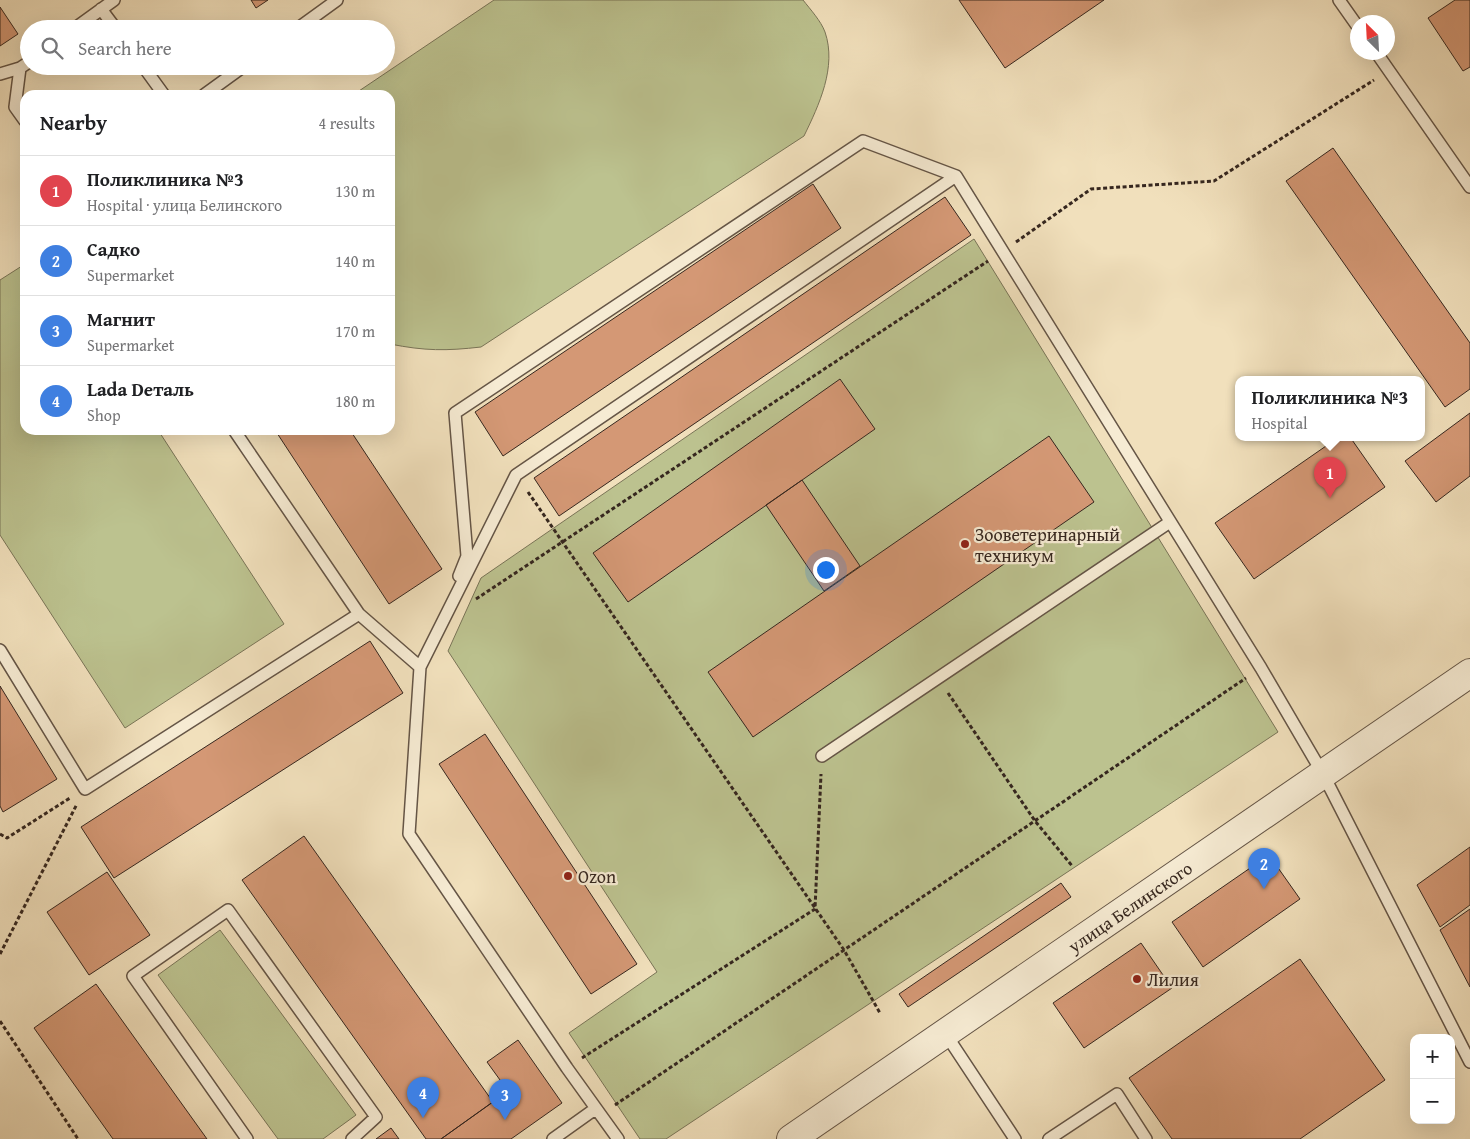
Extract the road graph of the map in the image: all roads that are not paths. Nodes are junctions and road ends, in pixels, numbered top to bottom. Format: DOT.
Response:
graph roads {
  1 [pos="114,0"];
  2 [pos="338,0"];
  3 [pos="1339,0"];
  4 [pos="101,9"];
  5 [pos="1350,15"];
  6 [pos="86,20"];
  7 [pos="109,20"];
  8 [pos="310,20"];
  9 [pos="1381,60"];
  10 [pos="20,66"];
  11 [pos="0,74"];
  12 [pos="22,75"];
  13 [pos="150,75"];
  14 [pos="232,75"];
  15 [pos="160,90"];
  16 [pos="211,90"];
  17 [pos="20,113"];
  18 [pos="956,176"];
  19 [pos="1470,187"];
  20 [pos="237,435"];
  21 [pos="1170,522"];
  22 [pos="358,614"];
  23 [pos="0,650"];
  24 [pos="420,667"];
  25 [pos="1470,673"];
  26 [pos="822,756"];
  27 [pos="1323,774"];
  28 [pos="944,1033"];
  29 [pos="1470,1062"];
  30 [pos="595,1109"];
  31 [pos="247,1139"];
  32 [pos="352,1139"];
  33 [pos="553,1139"];
  34 [pos="618,1139"];
  35 [pos="791,1139"];
  36 [pos="1015,1139"];
  37 [pos="1049,1139"];
  38 [pos="1146,1139"];
  1 -- 4 [label="lane"];
  2 -- 8 [label="lane"];
  3 -- 5 [label="lane"];
  4 -- 6 [label="lane"];
  4 -- 7 [label="lane"];
  9 -- 19 [label="lane"];
  10 -- 11 [label="lane"];
  12 -- 17 [label="lane"];
  13 -- 15 [label="lane"];
  14 -- 16 [label="lane"];
  18 -- 21 [label="lane"];
  18 -- 24 [label="lane"];
  18 -- 24 [label="lane"];
  20 -- 22 [label="lane"];
  21 -- 26 [label="lane"];
  21 -- 27 [label="lane"];
  22 -- 23 [label="lane"];
  22 -- 24 [label="lane"];
  24 -- 30 [label="lane"];
  25 -- 27 [label="street, улица Белинского"];
  27 -- 28 [label="street, улица Белинского"];
  27 -- 29 [label="lane"];
  28 -- 35 [label="street, улица Белинского"];
  28 -- 36 [label="lane"];
  30 -- 33 [label="lane"];
  30 -- 34 [label="lane"];
  31 -- 32 [label="lane"];
  37 -- 38 [label="lane"];
}
